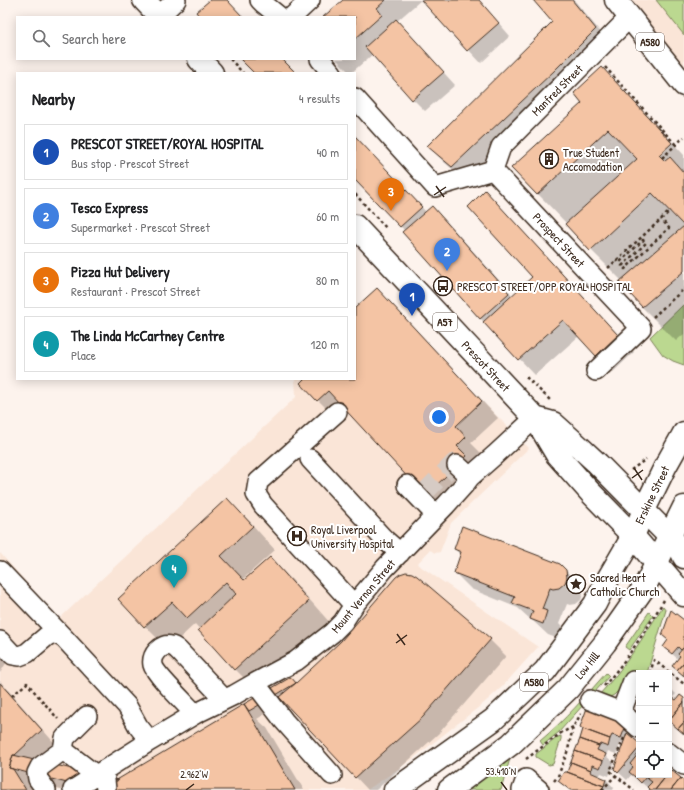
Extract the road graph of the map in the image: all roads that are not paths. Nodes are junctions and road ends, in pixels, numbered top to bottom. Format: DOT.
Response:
graph roads {
  1 [pos="144,0"];
  2 [pos="176,0"];
  3 [pos="260,0"];
  4 [pos="310,0"];
  5 [pos="623,8"];
  6 [pos="159,16"];
  7 [pos="279,16"];
  8 [pos="293,16"];
  9 [pos="200,60"];
  10 [pos="321,60"];
  11 [pos="211,72"];
  12 [pos="331,72"];
  13 [pos="684,85"];
  14 [pos="356,99"];
  15 [pos="493,170"];
  16 [pos="356,227"];
  17 [pos="596,371"];
  18 [pos="337,412"];
  19 [pos="535,418"];
  20 [pos="684,433"];
  21 [pos="310,459"];
  22 [pos="416,492"];
  23 [pos="684,507"];
  24 [pos="644,510"];
  25 [pos="436,515"];
  26 [pos="633,536"];
  27 [pos="669,536"];
  28 [pos="400,553"];
  29 [pos="684,557"];
  30 [pos="656,564"];
  31 [pos="0,571"];
  32 [pos="682,593"];
  33 [pos="354,604"];
  34 [pos="64,638"];
  35 [pos="0,641"];
  36 [pos="632,681"];
  37 [pos="254,683"];
  38 [pos="224,699"];
  39 [pos="590,700"];
  40 [pos="195,714"];
  41 [pos="87,716"];
  42 [pos="630,721"];
  43 [pos="150,741"];
  44 [pos="63,750"];
  45 [pos="672,755"];
  46 [pos="684,765"];
  47 [pos="332,775"];
  48 [pos="93,782"];
  49 [pos="46,790"];
  50 [pos="394,790"];
  51 [pos="449,790"];
  1 -- 6 [label="main road"];
  2 -- 6 [label="street"];
  3 -- 7 [label="street"];
  4 -- 8 [label="street"];
  5 -- 13 [label="main road, A580"];
  5 -- 15 [label="street, Manfred Street"];
  9 -- 11 [label="main road"];
  10 -- 12 [label="street"];
  14 -- 15 [label="street"];
  15 -- 17 [label="street, Prospect Street"];
  16 -- 19 [label="main road, Prescot Street / A57"];
  18 -- 33 [label="street"];
  19 -- 24 [label="main road, Prescot Street / A57"];
  19 -- 25 [label="street, Mount Vernon Street"];
  19 -- 26 [label="main road, Prescot Street / A57"];
  20 -- 24 [label="main road, Erskine Street / A580"];
  21 -- 28 [label="street"];
  22 -- 25 [label="street"];
  23 -- 27 [label="main road, Low Hill / A580"];
  24 -- 26 [label="main road, Erskine Street / A580"];
  24 -- 27 [label="main road, Prescot Street / A57"];
  25 -- 28 [label="street, Mount Vernon Street"];
  26 -- 30 [label="main road, A57"];
  26 -- 50 [label="main road, A580"];
  27 -- 29 [label="main road, Prescot Street / A57"];
  27 -- 30 [label="main road, Low Hill / A580"];
  28 -- 33 [label="street, Mount Vernon Street"];
  30 -- 32 [label="main road, A57"];
  30 -- 51 [label="main road, Low Hill / A580"];
  31 -- 34 [label="street"];
  33 -- 37 [label="street, Mount Vernon Street"];
  34 -- 35 [label="street"];
  34 -- 43 [label="street"];
  36 -- 42 [label="street"];
  37 -- 38 [label="street, Mount Vernon Street"];
  37 -- 47 [label="street"];
  38 -- 40 [label="street, Mount Vernon Street"];
  38 -- 40 [label="street"];
  39 -- 42 [label="street"];
  40 -- 43 [label="street, Mount Vernon Street"];
  41 -- 44 [label="street"];
  43 -- 48 [label="street, Mount Vernon Street"];
  44 -- 48 [label="street"];
  44 -- 49 [label="street"];
  45 -- 46 [label="street"];
}
